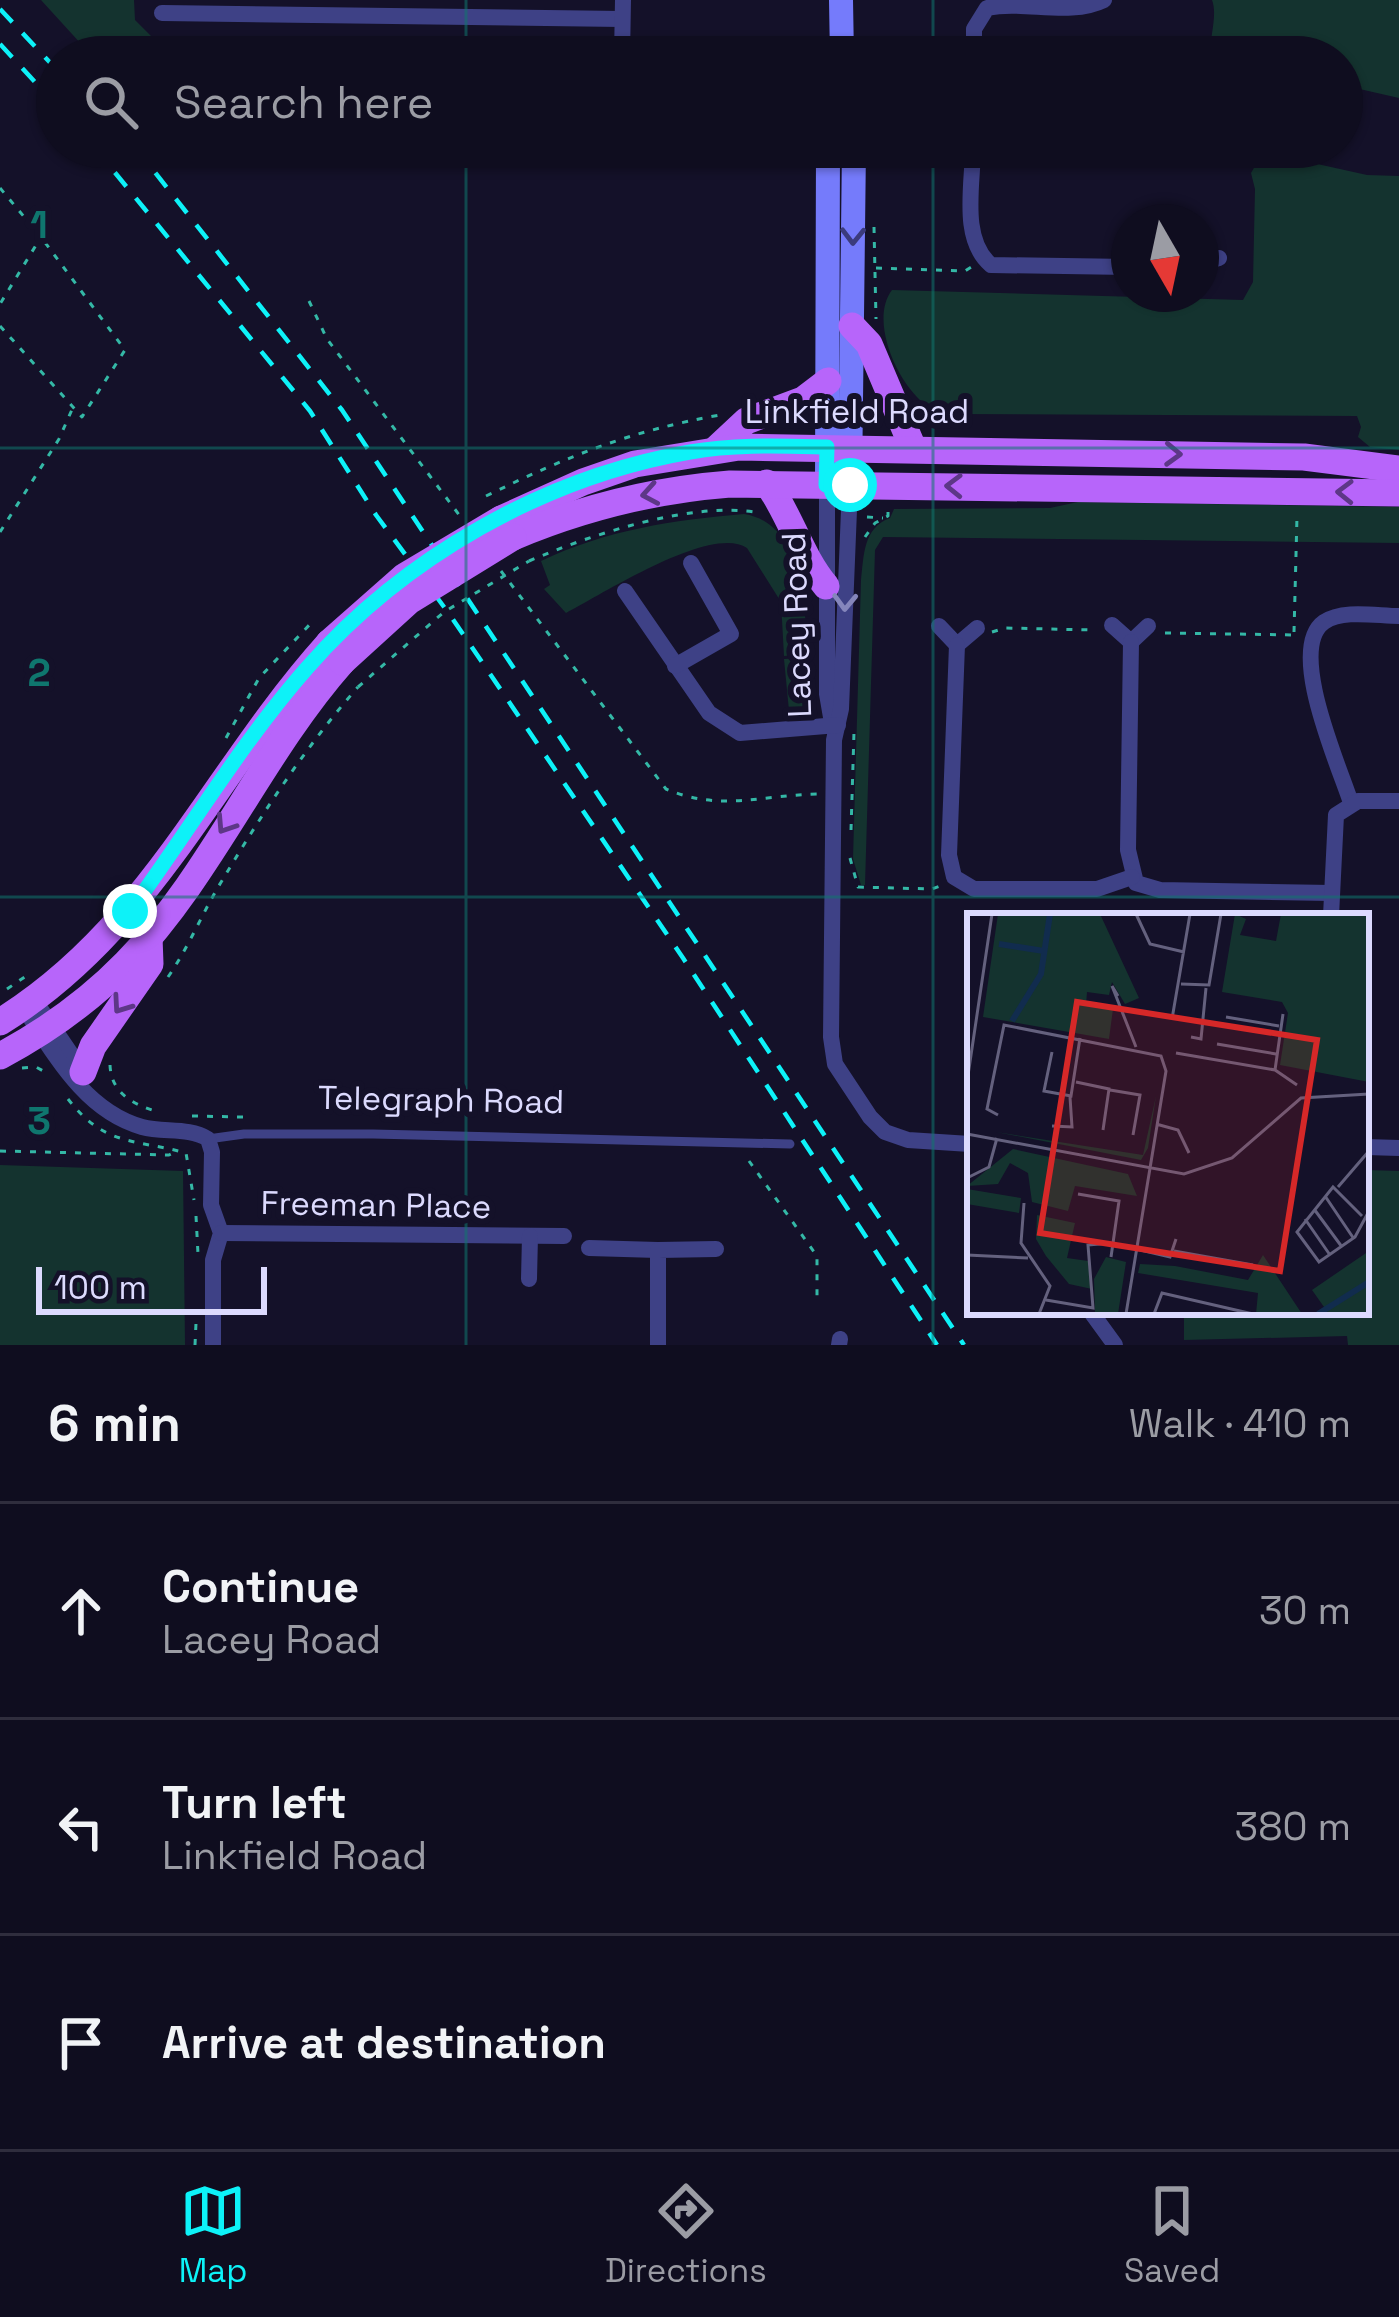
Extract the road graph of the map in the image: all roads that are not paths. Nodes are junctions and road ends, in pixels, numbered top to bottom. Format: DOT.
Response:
graph roads {
  1 [pos="841,0"];
  2 [pos="1104,0"];
  3 [pos="985,4"];
  4 [pos="622,9"];
  5 [pos="162,13"];
  6 [pos="841,36"];
  7 [pos="974,36"];
  8 [pos="828,168"];
  9 [pos="855,168"];
  10 [pos="974,168"];
  11 [pos="1111,267"];
  12 [pos="865,325"];
  13 [pos="828,380"];
  14 [pos="840,447"];
  15 [pos="913,448"];
  16 [pos="716,449"];
  17 [pos="1399,469"];
  18 [pos="767,483"];
  19 [pos="838,485"];
  20 [pos="1399,493"];
  21 [pos="507,528"];
  22 [pos="691,563"];
  23 [pos="826,586"];
  24 [pos="626,591"];
  25 [pos="1399,616"];
  26 [pos="1112,625"];
  27 [pos="939,626"];
  28 [pos="1148,626"];
  29 [pos="977,628"];
  30 [pos="1131,641"];
  31 [pos="328,642"];
  32 [pos="957,645"];
  33 [pos="675,665"];
  34 [pos="835,730"];
  35 [pos="1399,801"];
  36 [pos="1351,803"];
  37 [pos="1132,877"];
  38 [pos="1332,893"];
  39 [pos="1331,913"];
  40 [pos="148,937"];
  41 [pos="15,1006"];
  42 [pos="46,1030"];
  43 [pos="0,1056"];
  44 [pos="83,1072"];
  45 [pos="99,1103"];
  46 [pos="208,1139"];
  47 [pos="790,1144"];
  48 [pos="967,1144"];
  49 [pos="221,1233"];
  50 [pos="530,1236"];
  51 [pos="564,1236"];
  52 [pos="589,1248"];
  53 [pos="716,1249"];
  54 [pos="658,1250"];
  55 [pos="530,1279"];
  56 [pos="1093,1315"];
  57 [pos="213,1345"];
  58 [pos="658,1345"];
  59 [pos="1115,1345"];
  1 -- 6 [label="street"];
  2 -- 3 [label="street"];
  3 -- 7 [label="street"];
  4 -- 5 [label="street"];
  8 -- 13 [label="street, Lacey Road"];
  9 -- 12 [label="street, Lacey Road, one-way"];
  10 -- 11 [label="street"];
  12 -- 14 [label="street, Lacey Road"];
  12 -- 15 [label="main road"];
  13 -- 14 [label="street, Lacey Road"];
  13 -- 16 [label="main road"];
  14 -- 15 [label="main road, Linkfield Road"];
  14 -- 16 [label="main road, Linkfield Road"];
  14 -- 19 [label="street, Lacey Road"];
  15 -- 17 [label="main road, Linkfield Road, one-way"];
  16 -- 21 [label="main road, Linkfield Road"];
  18 -- 19 [label="main road, Linkfield Road"];
  18 -- 21 [label="main road, Linkfield Road, one-way"];
  18 -- 23 [label="main road"];
  20 -- 19 [label="main road, Linkfield Road, one-way"];
  19 -- 23 [label="street, Lacey Road"];
  19 -- 34 [label="street, Lacey Road, one-way"];
  21 -- 31 [label="main road, Linkfield Road, bridge"];
  22 -- 33 [label="street"];
  23 -- 34 [label="street, Lacey Road"];
  24 -- 33 [label="street"];
  25 -- 36 [label="street"];
  26 -- 30 [label="street"];
  27 -- 32 [label="street"];
  28 -- 30 [label="street"];
  29 -- 32 [label="street"];
  30 -- 37 [label="street"];
  31 -- 40 [label="main road, Linkfield Road, one-way"];
  31 -- 41 [label="main road, Linkfield Road"];
  32 -- 37 [label="street"];
  33 -- 34 [label="street"];
  34 -- 48 [label="street, Lacey Road"];
  35 -- 36 [label="street"];
  36 -- 38 [label="street"];
  37 -- 38 [label="street"];
  38 -- 39 [label="street"];
  40 -- 42 [label="main road, Linkfield Road"];
  40 -- 44 [label="main road, one-way"];
  41 -- 42 [label="street, Telegraph Road"];
  42 -- 43 [label="main road"];
  42 -- 44 [label="street, Telegraph Road"];
  42 -- 45 [label="street, Telegraph Road"];
  44 -- 45 [label="street, Telegraph Road"];
  45 -- 46 [label="street, Telegraph Road"];
  46 -- 47 [label="lane, Telegraph Road"];
  46 -- 49 [label="street"];
  49 -- 50 [label="street, Freeman Place"];
  49 -- 57 [label="street"];
  50 -- 51 [label="street, Freeman Place"];
  50 -- 55 [label="street, Freeman Place"];
  52 -- 54 [label="street"];
  53 -- 54 [label="street"];
  54 -- 58 [label="street"];
  56 -- 59 [label="street"];
}
